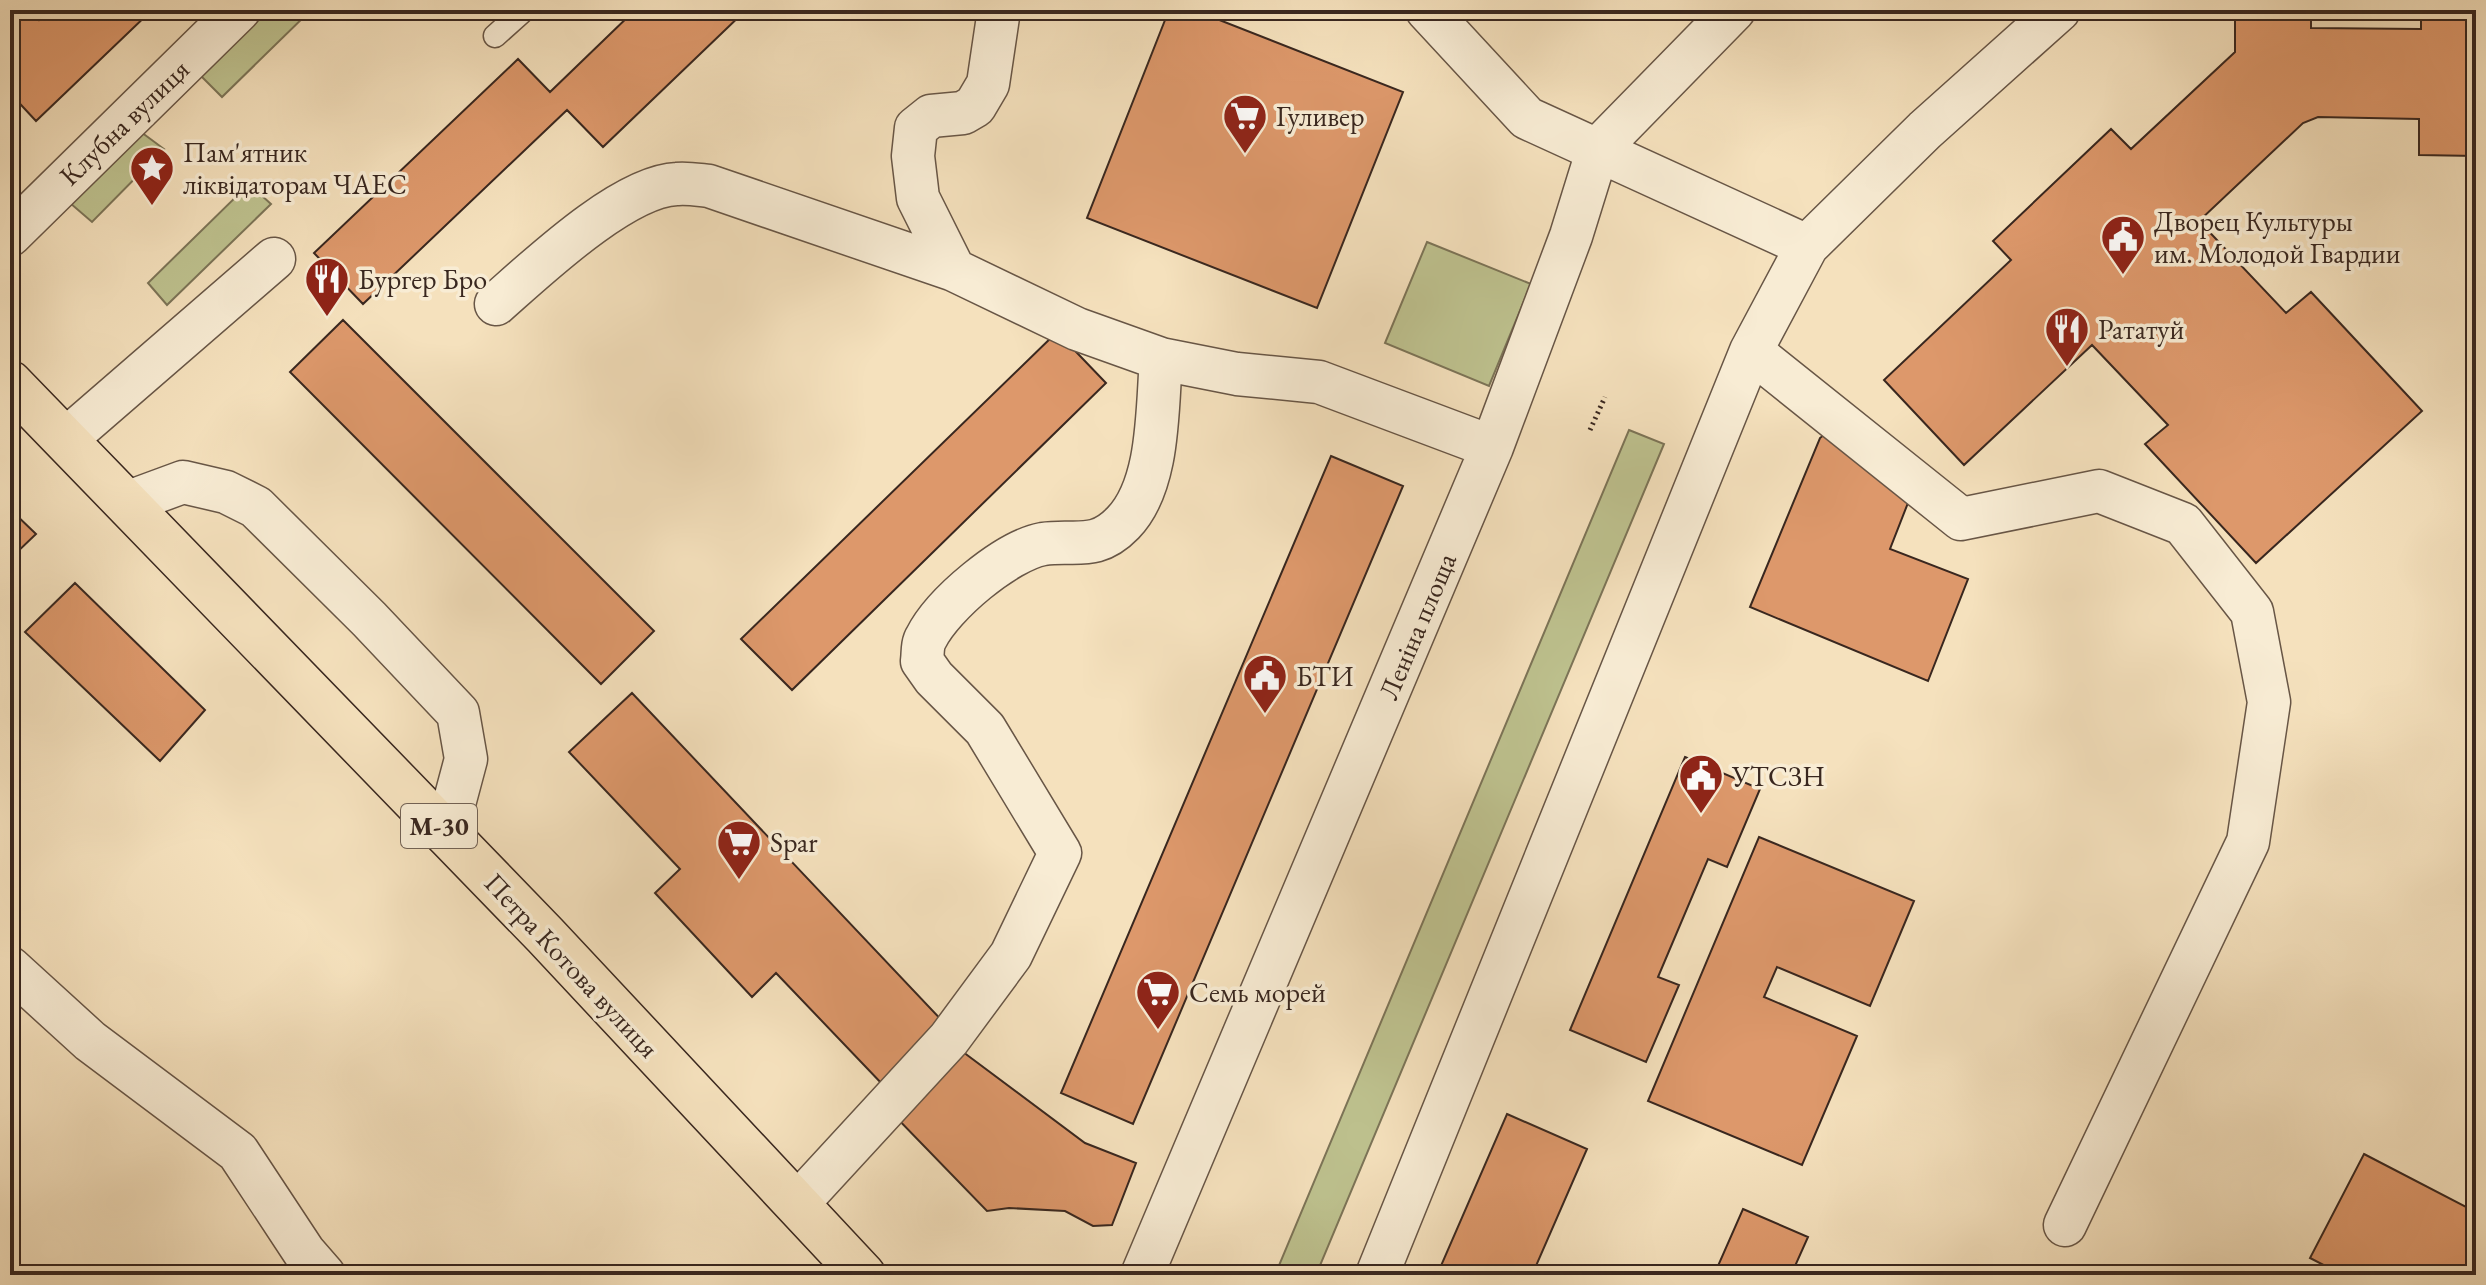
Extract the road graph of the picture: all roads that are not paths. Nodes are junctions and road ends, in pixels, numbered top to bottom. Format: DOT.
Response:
graph roads {
  1 [pos="239,10"];
  2 [pos="524,10"];
  3 [pos="999,10"];
  4 [pos="1427,10"];
  5 [pos="1734,10"];
  6 [pos="2059,10"];
  7 [pos="495,36"];
  8 [pos="1598,149"];
  9 [pos="10,235"];
  10 [pos="1807,246"];
  11 [pos="274,259"];
  12 [pos="954,270"];
  13 [pos="496,304"];
  14 [pos="1751,351"];
  15 [pos="1161,359"];
  16 [pos="12,387"];
  17 [pos="65,440"];
  18 [pos="1492,447"];
  19 [pos="126,503"];
  20 [pos="446,834"];
  21 [pos="10,968"];
  22 [pos="797,1204"];
  23 [pos="2065,1225"];
  24 [pos="324,1275"];
  25 [pos="863,1275"];
  26 [pos="1142,1275"];
  27 [pos="1377,1275"];
  1 -- 9 [label="street, Клубна вулиця"];
  2 -- 7 [label="lane"];
  3 -- 12 [label="street"];
  4 -- 8 [label="street"];
  5 -- 8 [label="street, Леніна площа"];
  6 -- 10 [label="street"];
  8 -- 10 [label="street"];
  8 -- 18 [label="street, Леніна площа"];
  10 -- 14 [label="street"];
  11 -- 17 [label="street"];
  12 -- 13 [label="street"];
  12 -- 15 [label="street"];
  14 -- 23 [label="street"];
  14 -- 27 [label="street"];
  15 -- 18 [label="street"];
  15 -- 22 [label="street"];
  16 -- 17 [label="highway, Петра Котова вулиця / М-30"];
  17 -- 19 [label="highway, Петра Котова вулиця / М-30"];
  18 -- 26 [label="street, Леніна площа"];
  19 -- 20 [label="highway, Петра Котова вулиця / М-30"];
  19 -- 20 [label="street"];
  20 -- 22 [label="highway, Петра Котова вулиця / М-30"];
  21 -- 24 [label="street"];
  22 -- 25 [label="highway, Петра Котова вулиця / М-30"];
}
